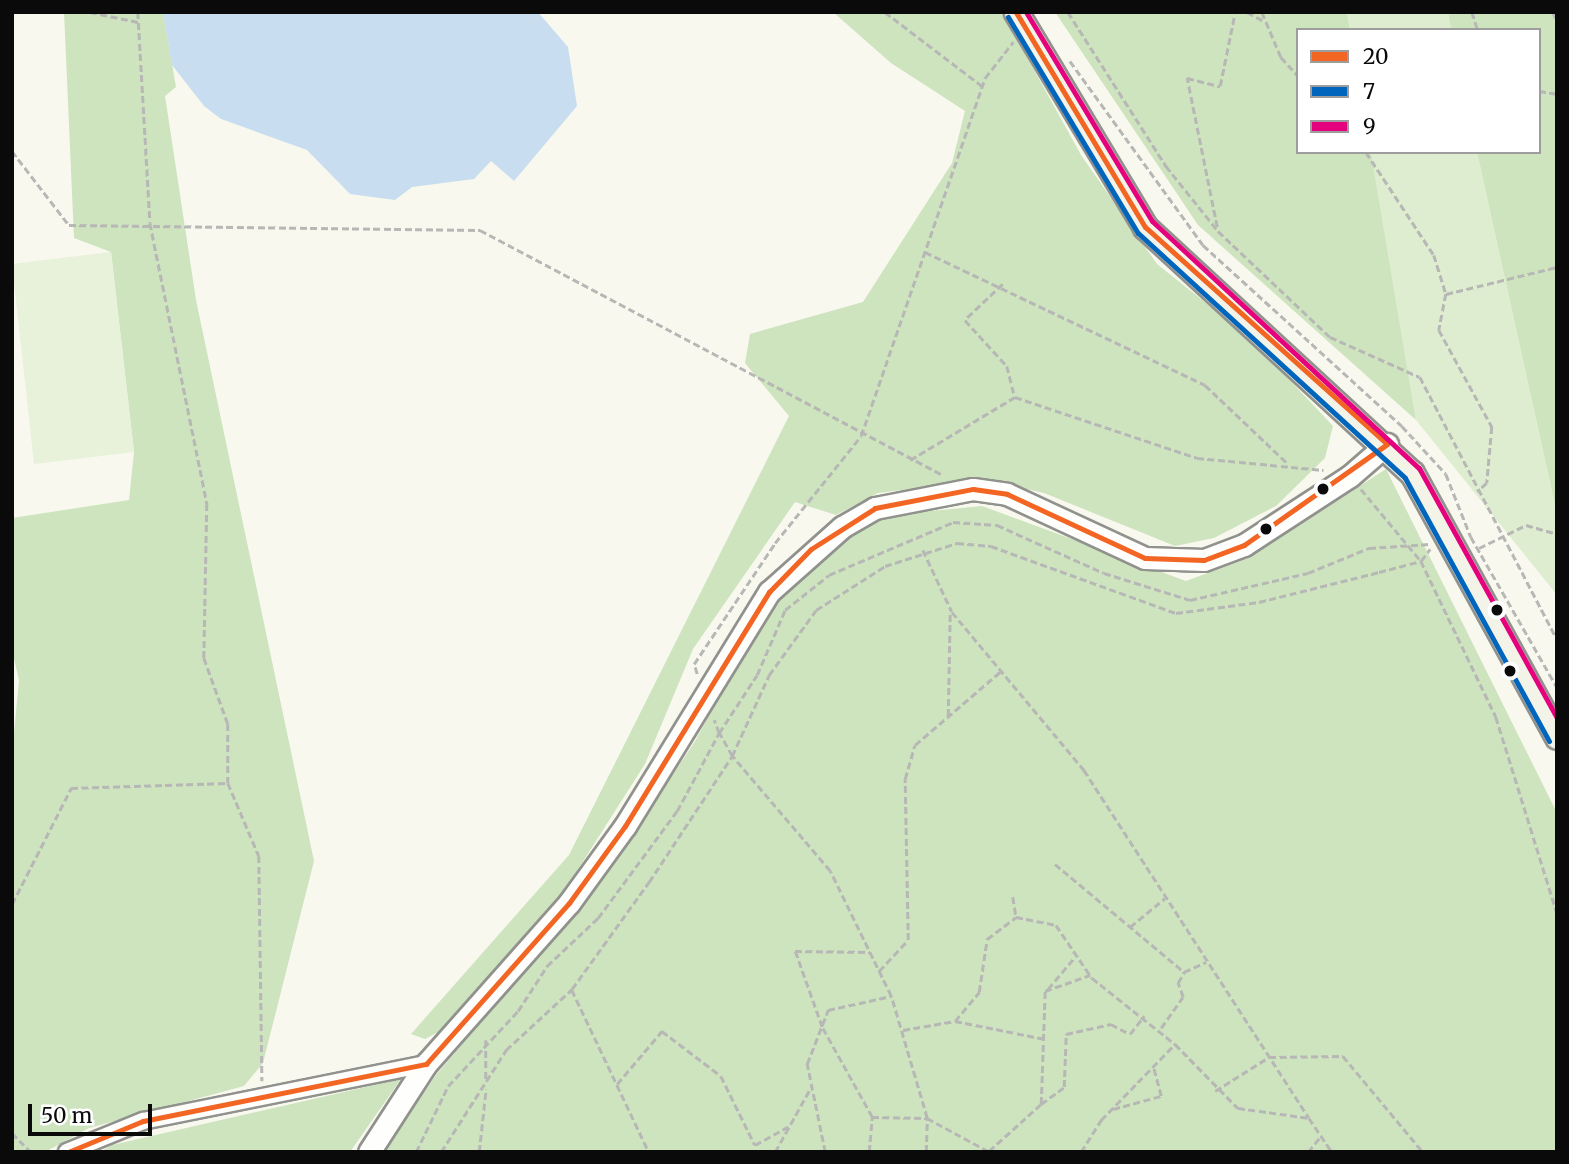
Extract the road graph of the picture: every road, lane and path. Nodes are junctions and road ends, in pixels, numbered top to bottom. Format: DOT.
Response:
graph roads {
  1 [pos="90,12"];
  2 [pos="138,12"];
  3 [pos="885,12"];
  4 [pos="1068,12"];
  5 [pos="1235,12"];
  6 [pos="1247,12"];
  7 [pos="1262,12"];
  8 [pos="1553,12"];
  9 [pos="1021,19"];
  10 [pos="1557,21"];
  11 [pos="138,22"];
  12 [pos="1266,22"];
  13 [pos="1068,58"];
  14 [pos="1296,73"];
  15 [pos="982,86"];
  16 [pos="12,151"];
  17 [pos="1367,154"];
  18 [pos="150,223"];
  19 [pos="1217,231"];
  20 [pos="925,252"];
  21 [pos="1557,267"];
  22 [pos="1003,284"];
  23 [pos="1446,294"];
  24 [pos="1015,397"];
  25 [pos="861,436"];
  26 [pos="1387,444"];
  27 [pos="909,460"];
  28 [pos="1286,462"];
  29 [pos="1350,477"];
  30 [pos="973,489"];
  31 [pos="1477,493"];
  32 [pos="1557,534"];
  33 [pos="1500,536"];
  34 [pos="1411,544"];
  35 [pos="1479,548"];
  36 [pos="923,550"];
  37 [pos="1421,561"];
  38 [pos="950,607"];
  39 [pos="1557,639"];
  40 [pos="1001,670"];
  41 [pos="1557,687"];
  42 [pos="948,716"];
  43 [pos="1557,737"];
  44 [pos="732,756"];
  45 [pos="228,783"];
  46 [pos="1055,864"];
  47 [pos="1013,897"];
  48 [pos="1166,897"];
  49 [pos="12,904"];
  50 [pos="1557,912"];
  51 [pos="1016,917"];
  52 [pos="1130,927"];
  53 [pos="870,952"];
  54 [pos="1073,958"];
  55 [pos="1207,962"];
  56 [pos="879,971"];
  57 [pos="1184,972"];
  58 [pos="1090,975"];
  59 [pos="572,989"];
  60 [pos="1045,991"];
  61 [pos="891,996"];
  62 [pos="1145,1016"];
  63 [pos="955,1021"];
  64 [pos="822,1027"];
  65 [pos="1161,1028"];
  66 [pos="902,1030"];
  67 [pos="1045,1039"];
  68 [pos="486,1040"];
  69 [pos="1175,1044"];
  70 [pos="1269,1057"];
  71 [pos="426,1064"];
  72 [pos="1153,1066"];
  73 [pos="617,1084"];
  74 [pos="486,1086"];
  75 [pos="811,1086"];
  76 [pos="1216,1091"];
  77 [pos="262,1097"];
  78 [pos="1041,1104"];
  79 [pos="1110,1110"];
  80 [pos="872,1117"];
  81 [pos="927,1118"];
  82 [pos="1309,1118"];
  83 [pos="788,1127"];
  84 [pos="12,1133"];
  85 [pos="1321,1136"];
  86 [pos="31,1152"];
  87 [pos="67,1152"];
  88 [pos="369,1152"];
  89 [pos="441,1152"];
  90 [pos="479,1152"];
  91 [pos="649,1152"];
  92 [pos="775,1152"];
  93 [pos="825,1152"];
  94 [pos="869,1152"];
  95 [pos="926,1152"];
  96 [pos="989,1152"];
  97 [pos="1081,1152"];
  98 [pos="1308,1152"];
  99 [pos="1332,1152"];
  100 [pos="1423,1152"];
  1 -- 11 [label="path"];
  2 -- 11 [label="path"];
  3 -- 15 [label="path"];
  4 -- 19 [label="path"];
  5 -- 19 [label="path"];
  6 -- 12 [label="path"];
  7 -- 12 [label="path"];
  8 -- 10 [label="path"];
  9 -- 15 [label="path"];
  9 -- 26 [label="main road"];
  11 -- 18 [label="path"];
  12 -- 14 [label="path"];
  13 -- 35 [label="path"];
  15 -- 20 [label="path"];
  16 -- 18 [label="path"];
  17 -- 23 [label="path"];
  18 -- 25 [label="path"];
  18 -- 45 [label="path"];
  19 -- 31 [label="path"];
  20 -- 22 [label="path"];
  20 -- 25 [label="path"];
  21 -- 23 [label="path"];
  22 -- 24 [label="path"];
  22 -- 28 [label="path"];
  23 -- 31 [label="path"];
  24 -- 27 [label="path"];
  24 -- 28 [label="path"];
  25 -- 27 [label="path"];
  26 -- 29 [label="street"];
  26 -- 43 [label="main road"];
  27 -- 30 [label="path"];
  28 -- 29 [label="path"];
  29 -- 30 [label="street"];
  29 -- 34 [label="path"];
  30 -- 71 [label="street"];
  31 -- 33 [label="path"];
  32 -- 33 [label="path"];
  33 -- 35 [label="path"];
  33 -- 39 [label="path"];
  34 -- 37 [label="path"];
  34 -- 37 [label="path"];
  34 -- 44 [label="path"];
  35 -- 41 [label="path"];
  36 -- 37 [label="path"];
  36 -- 38 [label="path"];
  36 -- 44 [label="path"];
  37 -- 50 [label="path"];
  38 -- 40 [label="path"];
  38 -- 42 [label="path"];
  40 -- 42 [label="path"];
  40 -- 48 [label="path"];
  42 -- 56 [label="path"];
  44 -- 53 [label="path"];
  44 -- 59 [label="path"];
  45 -- 49 [label="path"];
  45 -- 77 [label="path"];
  46 -- 52 [label="path"];
  47 -- 51 [label="path"];
  48 -- 52 [label="path"];
  48 -- 55 [label="path"];
  51 -- 54 [label="path"];
  51 -- 63 [label="path"];
  52 -- 57 [label="path"];
  53 -- 56 [label="path"];
  53 -- 64 [label="path"];
  54 -- 58 [label="path"];
  54 -- 60 [label="path"];
  55 -- 57 [label="path"];
  55 -- 70 [label="path"];
  56 -- 61 [label="path"];
  57 -- 65 [label="path"];
  58 -- 60 [label="path"];
  58 -- 62 [label="path"];
  59 -- 73 [label="path"];
  59 -- 74 [label="path"];
  60 -- 67 [label="path"];
  61 -- 64 [label="path"];
  61 -- 66 [label="path"];
  62 -- 65 [label="path"];
  62 -- 78 [label="path"];
  63 -- 66 [label="path"];
  63 -- 67 [label="path"];
  64 -- 75 [label="path"];
  64 -- 80 [label="path"];
  65 -- 69 [label="path"];
  66 -- 81 [label="path"];
  67 -- 78 [label="path"];
  68 -- 74 [label="path"];
  69 -- 72 [label="path"];
  69 -- 76 [label="path"];
  70 -- 76 [label="path"];
  70 -- 82 [label="path"];
  70 -- 100 [label="path"];
  71 -- 77 [label="street"];
  71 -- 88 [label="street"];
  72 -- 79 [label="path"];
  72 -- 79 [label="path"];
  73 -- 83 [label="path"];
  73 -- 91 [label="path"];
  74 -- 89 [label="path"];
  74 -- 90 [label="path"];
  75 -- 83 [label="path"];
  75 -- 93 [label="path"];
  76 -- 82 [label="path"];
  77 -- 87 [label="street"];
  78 -- 96 [label="path"];
  79 -- 97 [label="path"];
  80 -- 81 [label="path"];
  80 -- 94 [label="path"];
  81 -- 95 [label="path"];
  81 -- 96 [label="path"];
  82 -- 85 [label="path"];
  83 -- 92 [label="path"];
  84 -- 86 [label="path"];
  85 -- 98 [label="path"];
  85 -- 99 [label="path"];
}
